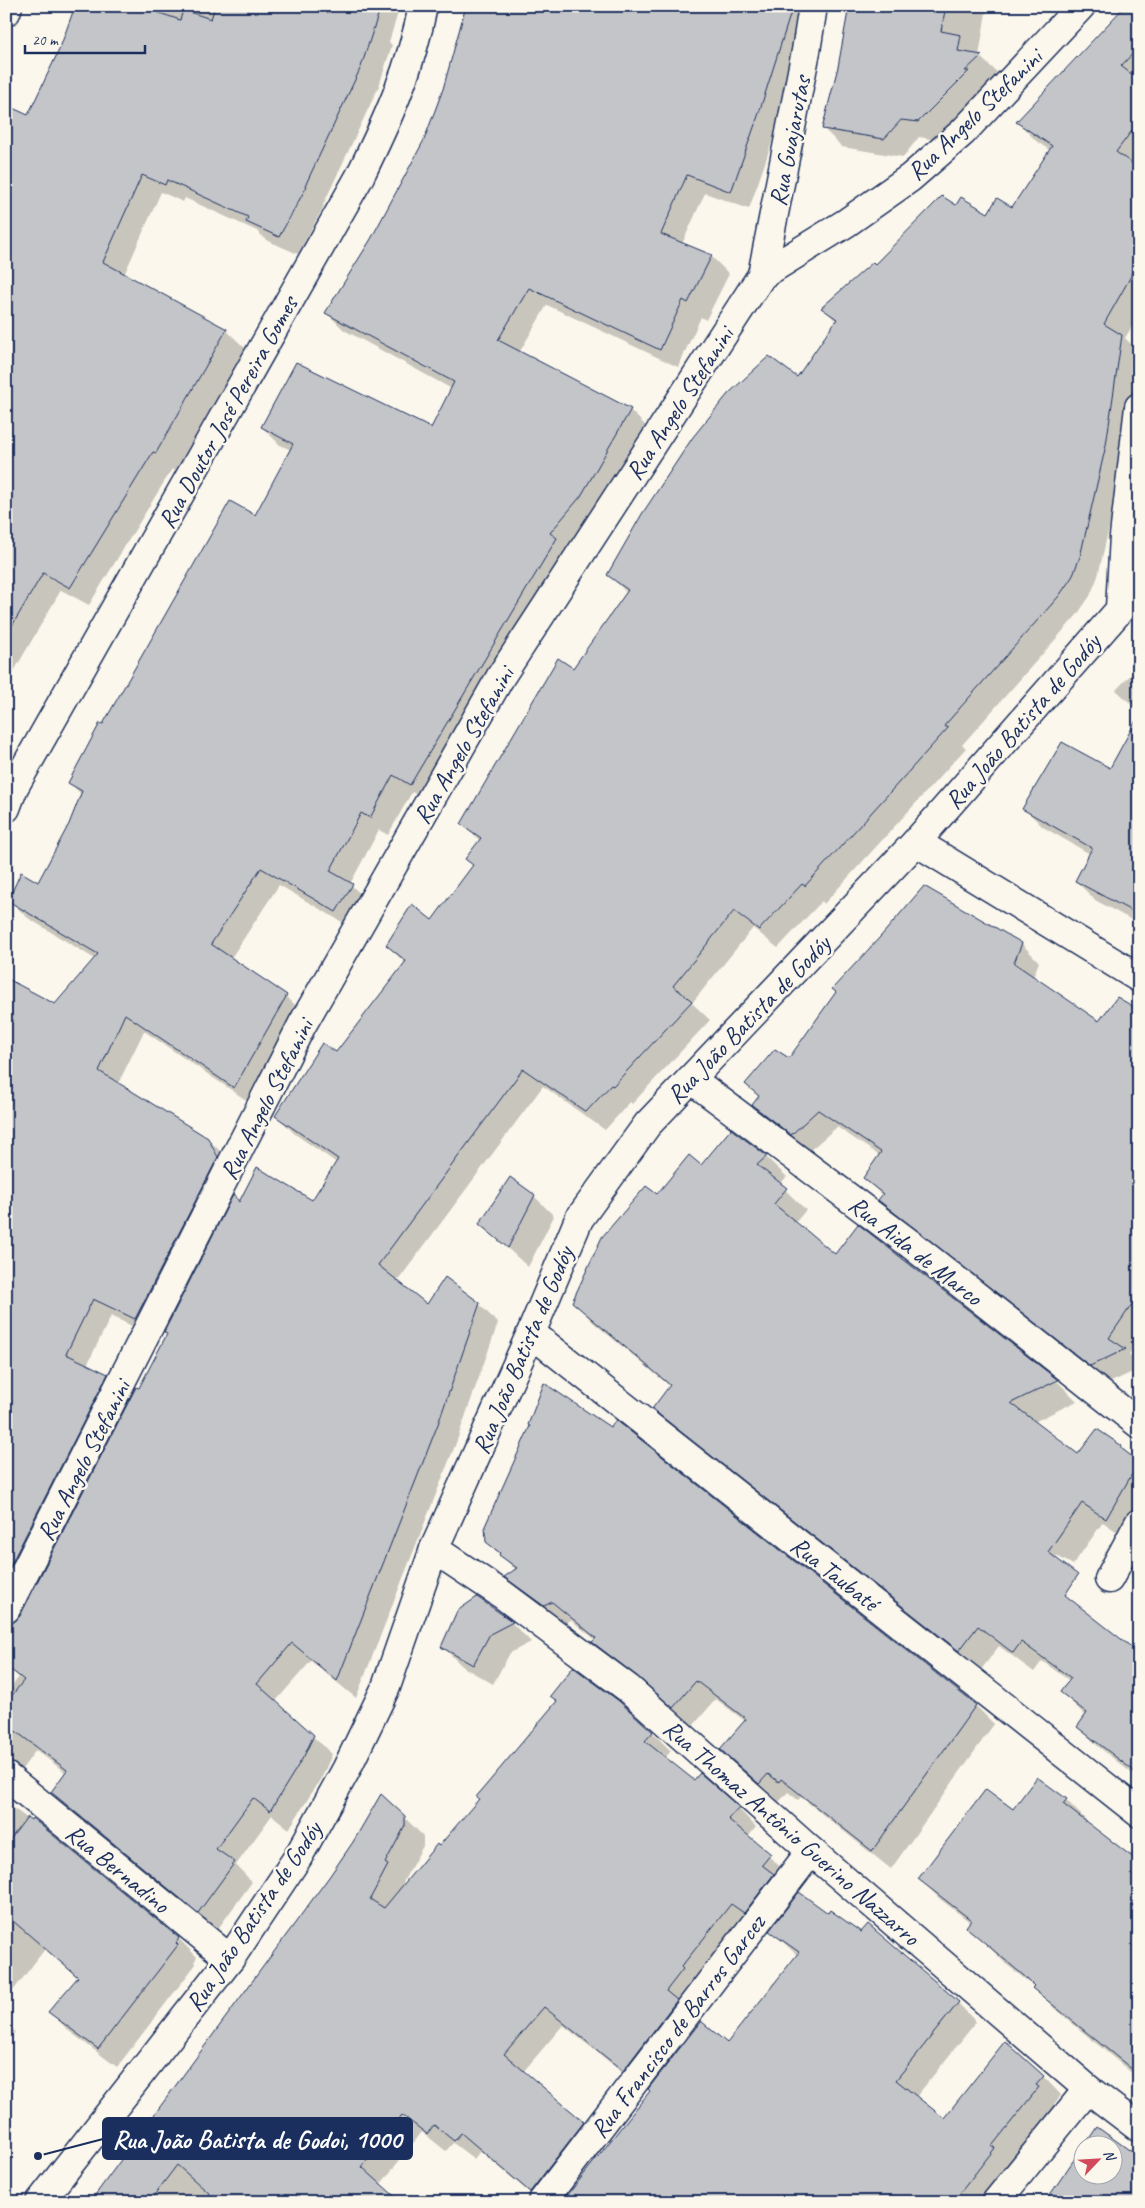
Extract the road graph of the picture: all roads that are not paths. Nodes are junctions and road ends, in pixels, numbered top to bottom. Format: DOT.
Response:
graph roads {
  1 [pos="8,6"];
  2 [pos="423,6"];
  3 [pos="813,6"];
  4 [pos="1081,6"];
  5 [pos="6,12"];
  6 [pos="762,275"];
  7 [pos="1139,407"];
  8 [pos="1139,588"];
  9 [pos="1120,608"];
  10 [pos="6,808"];
  11 [pos="916,842"];
  12 [pos="1139,978"];
  13 [pos="691,1079"];
  14 [pos="531,1333"];
  15 [pos="1139,1424"];
  16 [pos="1139,1523"];
  17 [pos="434,1549"];
  18 [pos="1109,1579"];
  19 [pos="6,1608"];
  20 [pos="6,1776"];
  21 [pos="1139,1813"];
  22 [pos="811,1851"];
  23 [pos="230,1959"];
  24 [pos="1088,2089"];
  25 [pos="1139,2128"];
  26 [pos="40,2202"];
  27 [pos="542,2202"];
  28 [pos="996,2202"];
  1 -- 5 [label="street"];
  2 -- 10 [label="street, Rua Doutor José Pereira Gomes"];
  3 -- 6 [label="street, Rua Guajarutas"];
  4 -- 6 [label="street, Rua Angelo Stefanini"];
  6 -- 19 [label="street, Rua Angelo Stefanini"];
  7 -- 9 [label="street"];
  8 -- 9 [label="street, Rua João Batista de Godóy"];
  9 -- 11 [label="street, Rua João Batista de Godóy"];
  11 -- 12 [label="street"];
  11 -- 13 [label="street, Rua João Batista de Godóy"];
  13 -- 14 [label="street, Rua João Batista de Godóy"];
  13 -- 15 [label="street, Rua Aida de Marco"];
  14 -- 17 [label="street, Rua João Batista de Godóy"];
  14 -- 21 [label="street, Rua Taubaté"];
  16 -- 18 [label="street"];
  17 -- 22 [label="street, Rua Thomaz Antônio Guerino Nazzarro"];
  17 -- 23 [label="street, Rua João Batista de Godóy"];
  20 -- 23 [label="street, Rua Bernadino"];
  22 -- 24 [label="street, Rua Thomaz Antônio Guerino Nazzarro"];
  22 -- 27 [label="street, Rua Francisco de Barros Garcez"];
  23 -- 26 [label="street, Rua João Batista de Godóy"];
  24 -- 25 [label="street, Rua Thomaz Antônio Guerino Nazzarro"];
  24 -- 28 [label="street"];
}
